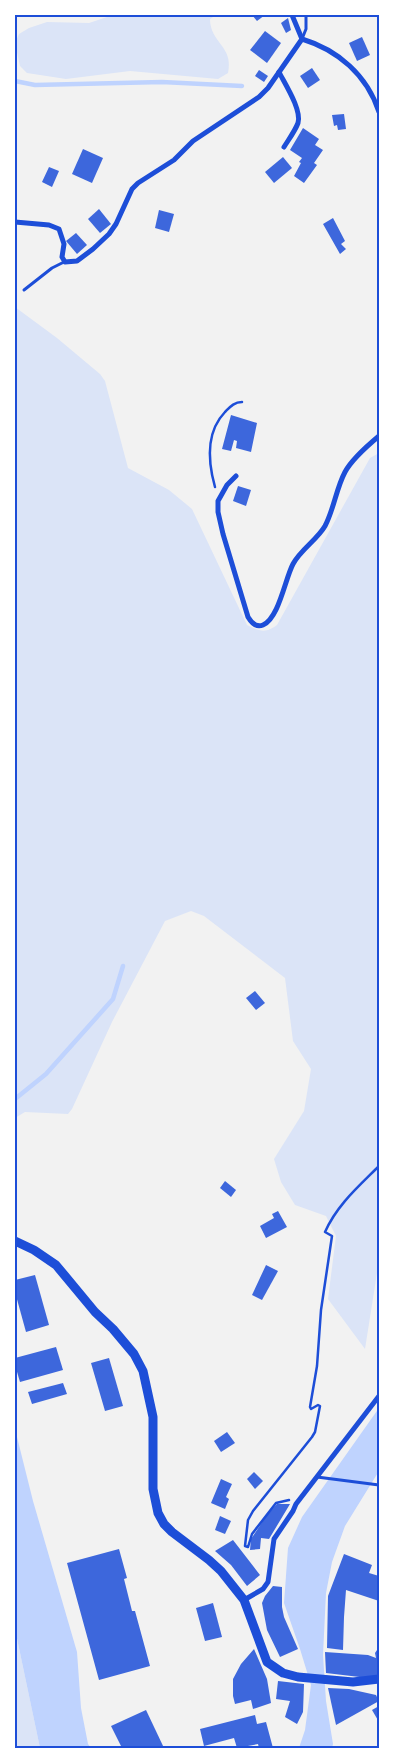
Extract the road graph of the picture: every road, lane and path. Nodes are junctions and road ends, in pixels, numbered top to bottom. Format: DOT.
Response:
graph roads {
  1 [pos="292,15"];
  2 [pos="306,15"];
  3 [pos="302,39"];
  4 [pos="279,72"];
  5 [pos="379,112"];
  6 [pos="284,147"];
  7 [pos="15,222"];
  8 [pos="65,262"];
  9 [pos="24,290"];
  10 [pos="242,402"];
  11 [pos="379,436"];
  12 [pos="236,476"];
  13 [pos="218,501"];
  14 [pos="379,1166"];
  15 [pos="15,1241"];
  16 [pos="379,1396"];
  17 [pos="316,1477"];
  18 [pos="379,1486"];
  19 [pos="296,1504"];
  20 [pos="244,1600"];
  21 [pos="379,1679"];
  1 -- 3 [label="street"];
  2 -- 3 [label="lane"];
  3 -- 4 [label="street"];
  3 -- 5 [label="street"];
  4 -- 6 [label="street"];
  4 -- 8 [label="street"];
  7 -- 8 [label="street"];
  8 -- 9 [label="lane"];
  10 -- 13 [label="path"];
  11 -- 13 [label="street"];
  12 -- 13 [label="street"];
  14 -- 19 [label="path"];
  15 -- 20 [label="main road"];
  16 -- 17 [label="street"];
  17 -- 18 [label="lane"];
  17 -- 19 [label="street"];
  19 -- 20 [label="street"];
  20 -- 21 [label="main road"];
}
